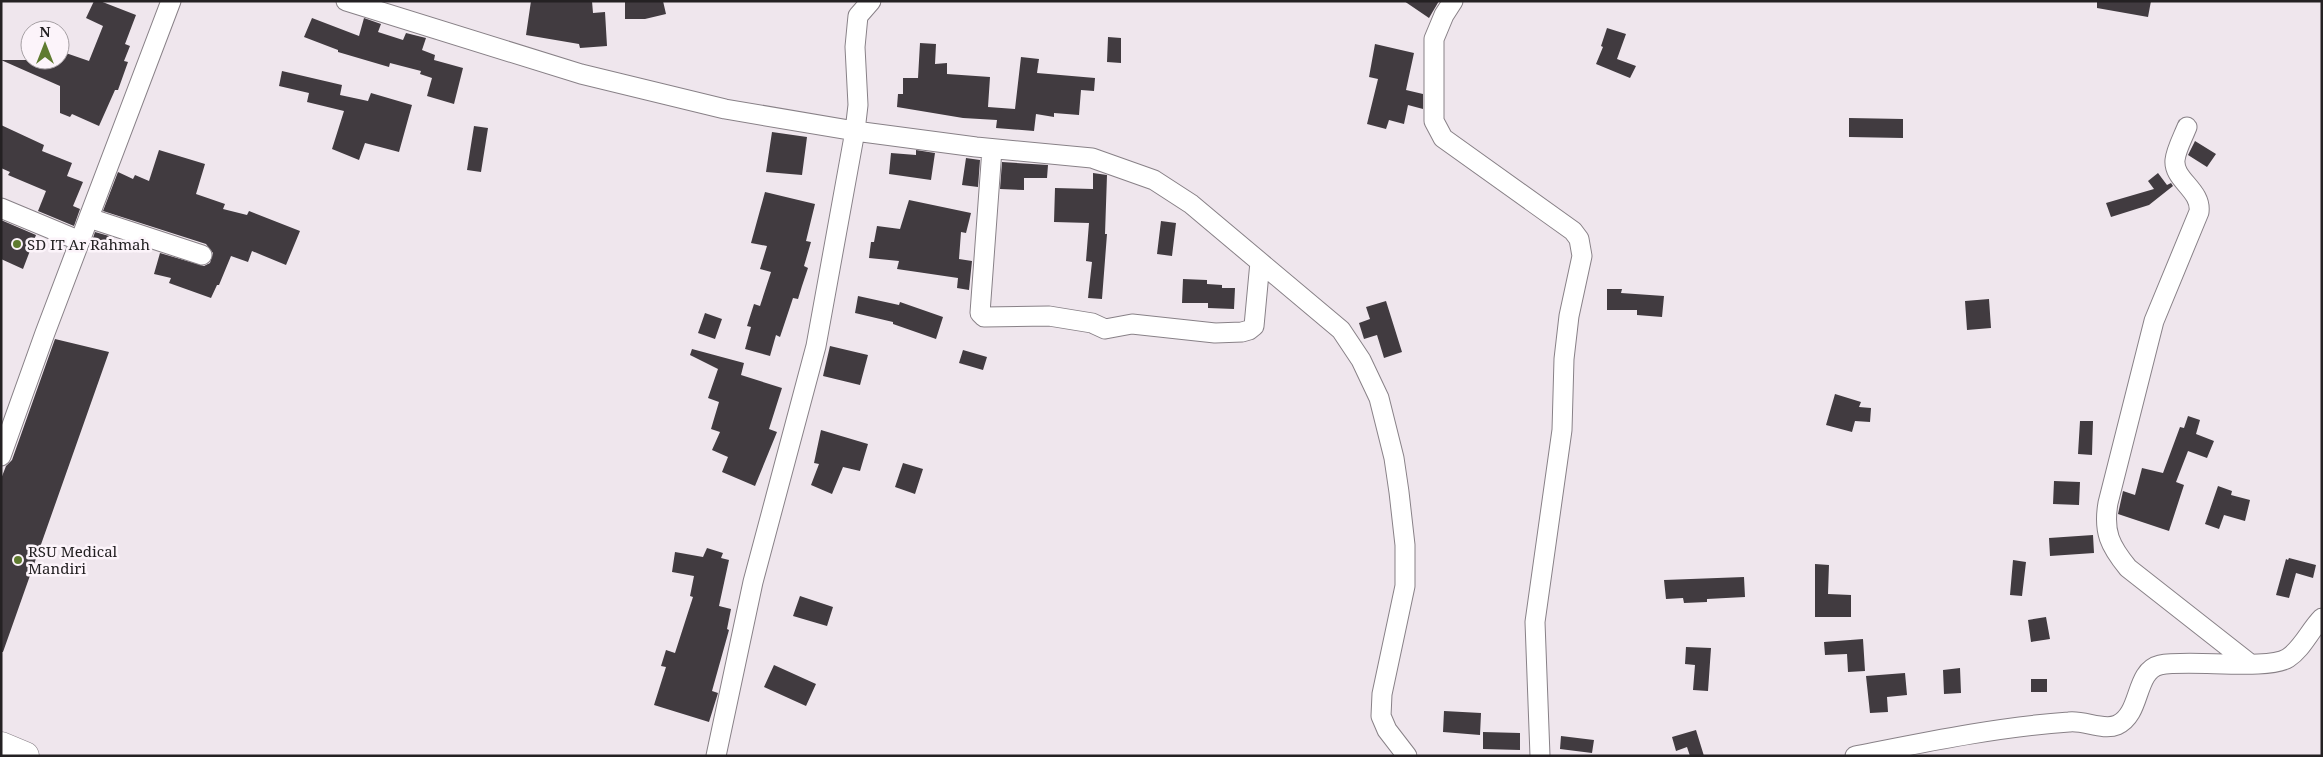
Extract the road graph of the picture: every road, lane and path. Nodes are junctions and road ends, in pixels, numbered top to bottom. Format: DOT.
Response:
graph roads {
  1 [pos="171,1"];
  2 [pos="346,1"];
  3 [pos="871,1"];
  4 [pos="1453,1"];
  5 [pos="2187,127"];
  6 [pos="855,131"];
  7 [pos="992,149"];
  8 [pos="1,208"];
  9 [pos="89,218"];
  10 [pos="80,241"];
  11 [pos="202,255"];
  12 [pos="1260,262"];
  13 [pos="1,456"];
  14 [pos="2322,618"];
  15 [pos="2248,663"];
  16 [pos="1,746"];
  17 [pos="25,756"];
  18 [pos="716,756"];
  19 [pos="1407,756"];
  20 [pos="1540,756"];
  21 [pos="1855,756"];
  1 -- 9 [label="street"];
  2 -- 6 [label="street"];
  3 -- 6 [label="street"];
  4 -- 20 [label="street"];
  5 -- 15 [label="street"];
  6 -- 7 [label="street"];
  6 -- 18 [label="street"];
  7 -- 12 [label="street"];
  7 -- 12 [label="street"];
  8 -- 10 [label="street"];
  9 -- 10 [label="street"];
  9 -- 11 [label="street"];
  10 -- 13 [label="street"];
  12 -- 19 [label="street"];
  14 -- 15 [label="street"];
  15 -- 21 [label="street"];
  16 -- 17 [label="highway"];
}
